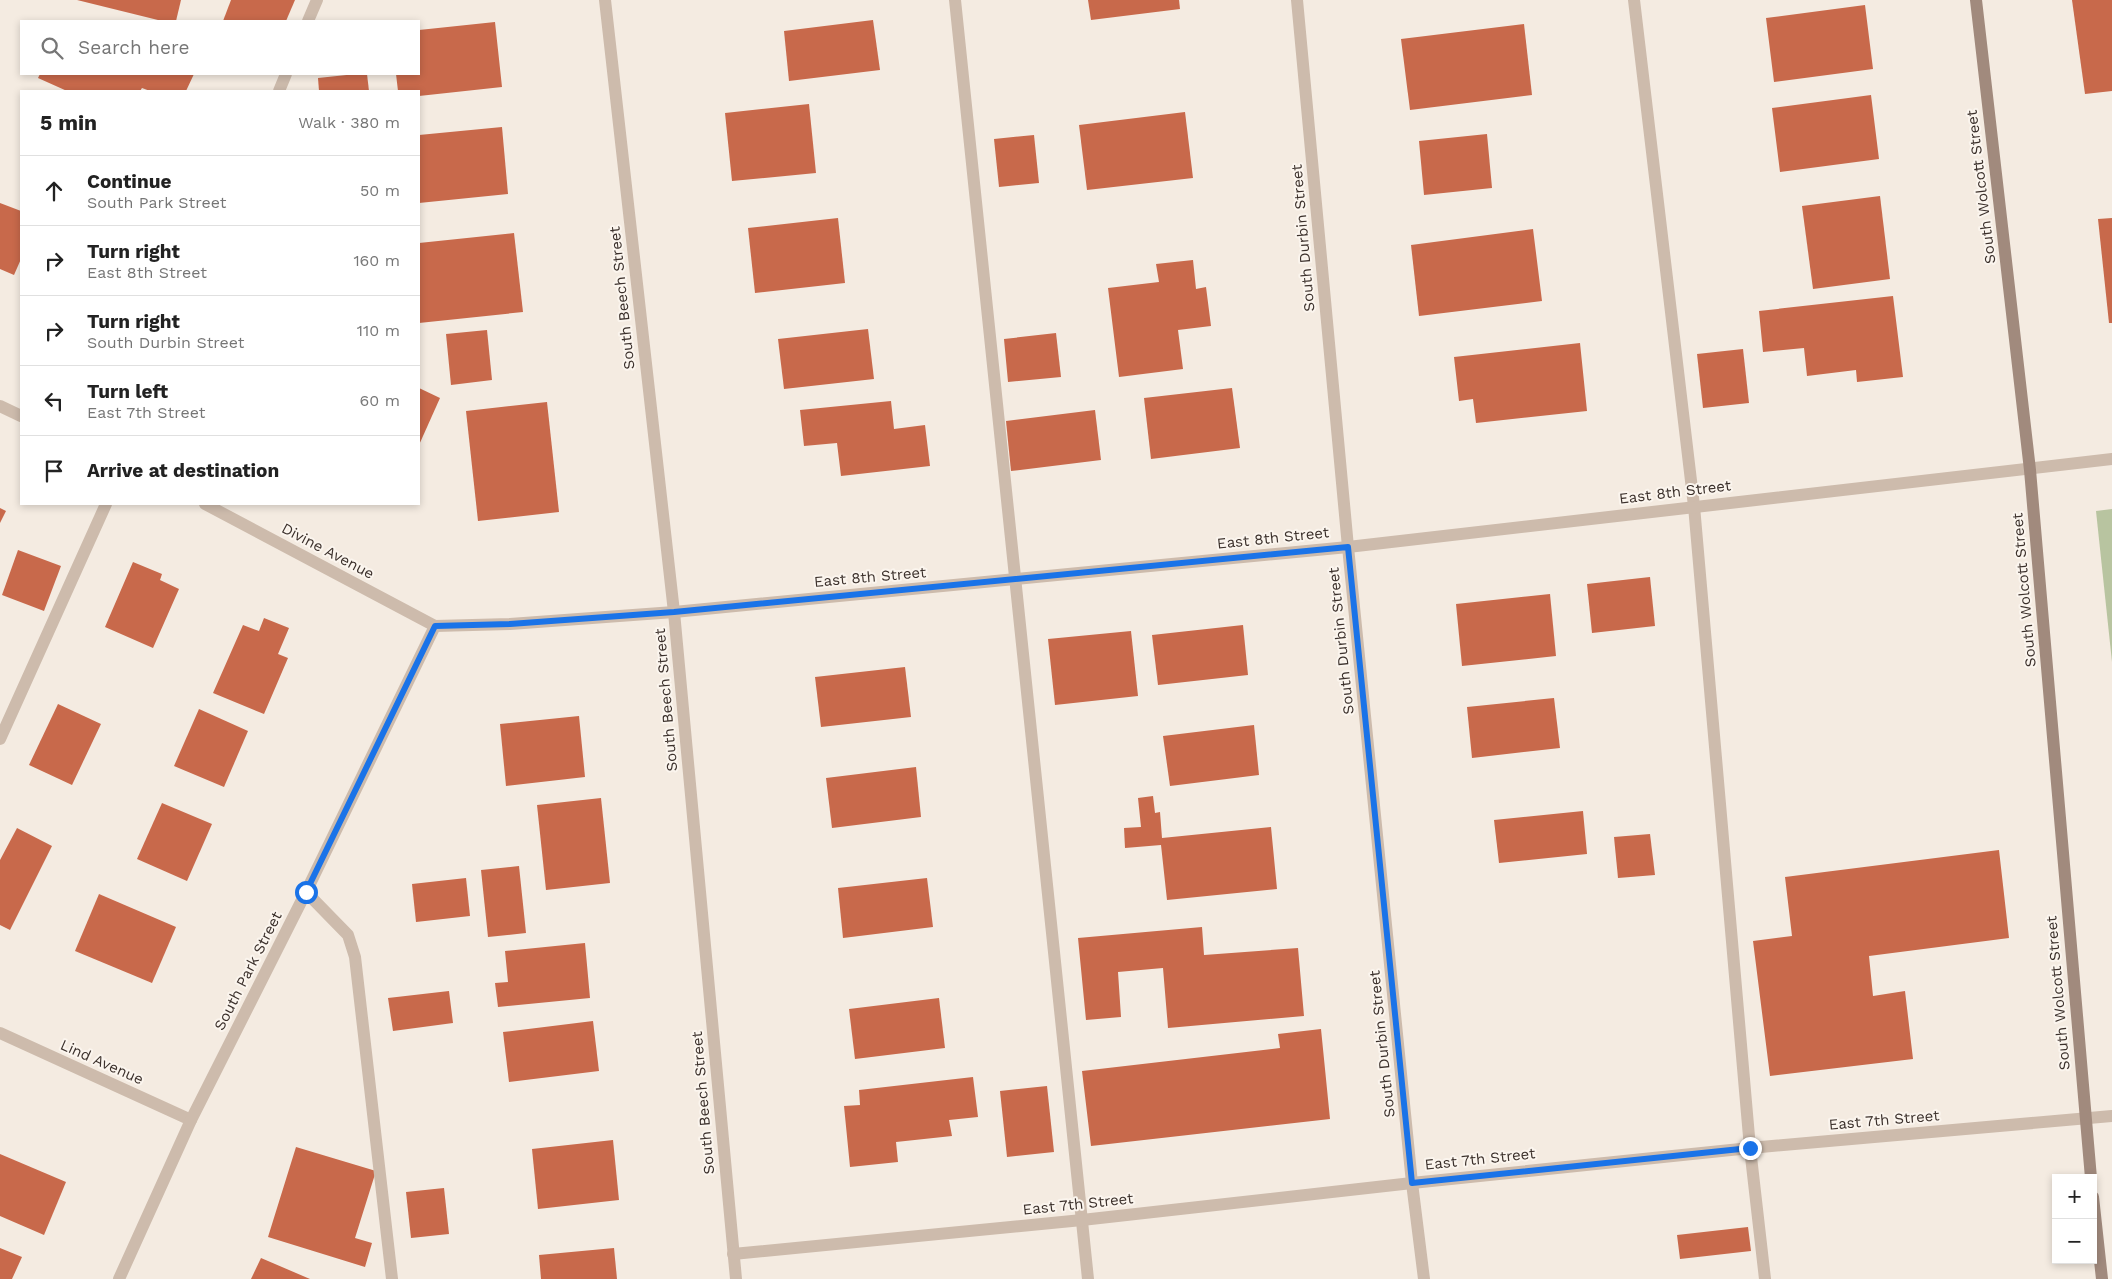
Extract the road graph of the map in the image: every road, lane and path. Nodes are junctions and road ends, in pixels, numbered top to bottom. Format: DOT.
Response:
graph roads {
  1 [pos="317,0"];
  2 [pos="605,0"];
  3 [pos="954,0"];
  4 [pos="1298,0"];
  5 [pos="1634,0"];
  6 [pos="1976,0"];
  7 [pos="308,20"];
  8 [pos="286,75"];
  9 [pos="279,90"];
  10 [pos="0,406"];
  11 [pos="20,416"];
  12 [pos="2112,460"];
  13 [pos="2030,470"];
  14 [pos="106,505"];
  15 [pos="207,505"];
  16 [pos="1694,506"];
  17 [pos="1348,547"];
  18 [pos="1015,580"];
  19 [pos="674,612"];
  20 [pos="435,626"];
  21 [pos="0,739"];
  22 [pos="306,892"];
  23 [pos="0,1033"];
  24 [pos="2112,1116"];
  25 [pos="2085,1119"];
  26 [pos="191,1120"];
  27 [pos="1750,1148"];
  28 [pos="2091,1174"];
  29 [pos="1412,1183"];
  30 [pos="2095,1219"];
  31 [pos="1082,1220"];
  32 [pos="733,1254"];
  33 [pos="119,1279"];
  34 [pos="392,1279"];
  35 [pos="736,1279"];
  36 [pos="1088,1279"];
  37 [pos="1424,1279"];
  38 [pos="1765,1279"];
  39 [pos="2102,1279"];
  1 -- 7 [label="street"];
  2 -- 19 [label="street, South Beech Street"];
  3 -- 18 [label="street"];
  4 -- 17 [label="street, South Durbin Street"];
  5 -- 16 [label="street"];
  6 -- 13 [label="main road, South Wolcott Street"];
  8 -- 9 [label="street"];
  10 -- 11 [label="street"];
  12 -- 13 [label="street, East 8th Street"];
  13 -- 16 [label="street, East 8th Street"];
  13 -- 25 [label="main road, South Wolcott Street"];
  14 -- 21 [label="street"];
  15 -- 20 [label="street, Divine Avenue"];
  16 -- 17 [label="street, East 8th Street"];
  16 -- 27 [label="street"];
  17 -- 18 [label="street, East 8th Street"];
  17 -- 29 [label="street, South Durbin Street"];
  18 -- 19 [label="street, East 8th Street"];
  18 -- 31 [label="street"];
  19 -- 20 [label="street, East 8th Street"];
  19 -- 32 [label="street, South Beech Street"];
  20 -- 22 [label="street, South Park Street"];
  22 -- 26 [label="street, South Park Street"];
  22 -- 34 [label="street"];
  23 -- 26 [label="street, Lind Avenue"];
  24 -- 25 [label="street, East 7th Street"];
  25 -- 27 [label="street, East 7th Street"];
  25 -- 28 [label="main road, South Wolcott Street"];
  26 -- 33 [label="street, South Park Street"];
  27 -- 29 [label="street, East 7th Street"];
  27 -- 38 [label="street"];
  29 -- 31 [label="street, East 7th Street"];
  29 -- 37 [label="street, South Durbin Street"];
  30 -- 39 [label="main road"];
  31 -- 32 [label="street, East 7th Street"];
  31 -- 36 [label="street"];
  32 -- 35 [label="street, South Beech Street"];
}
